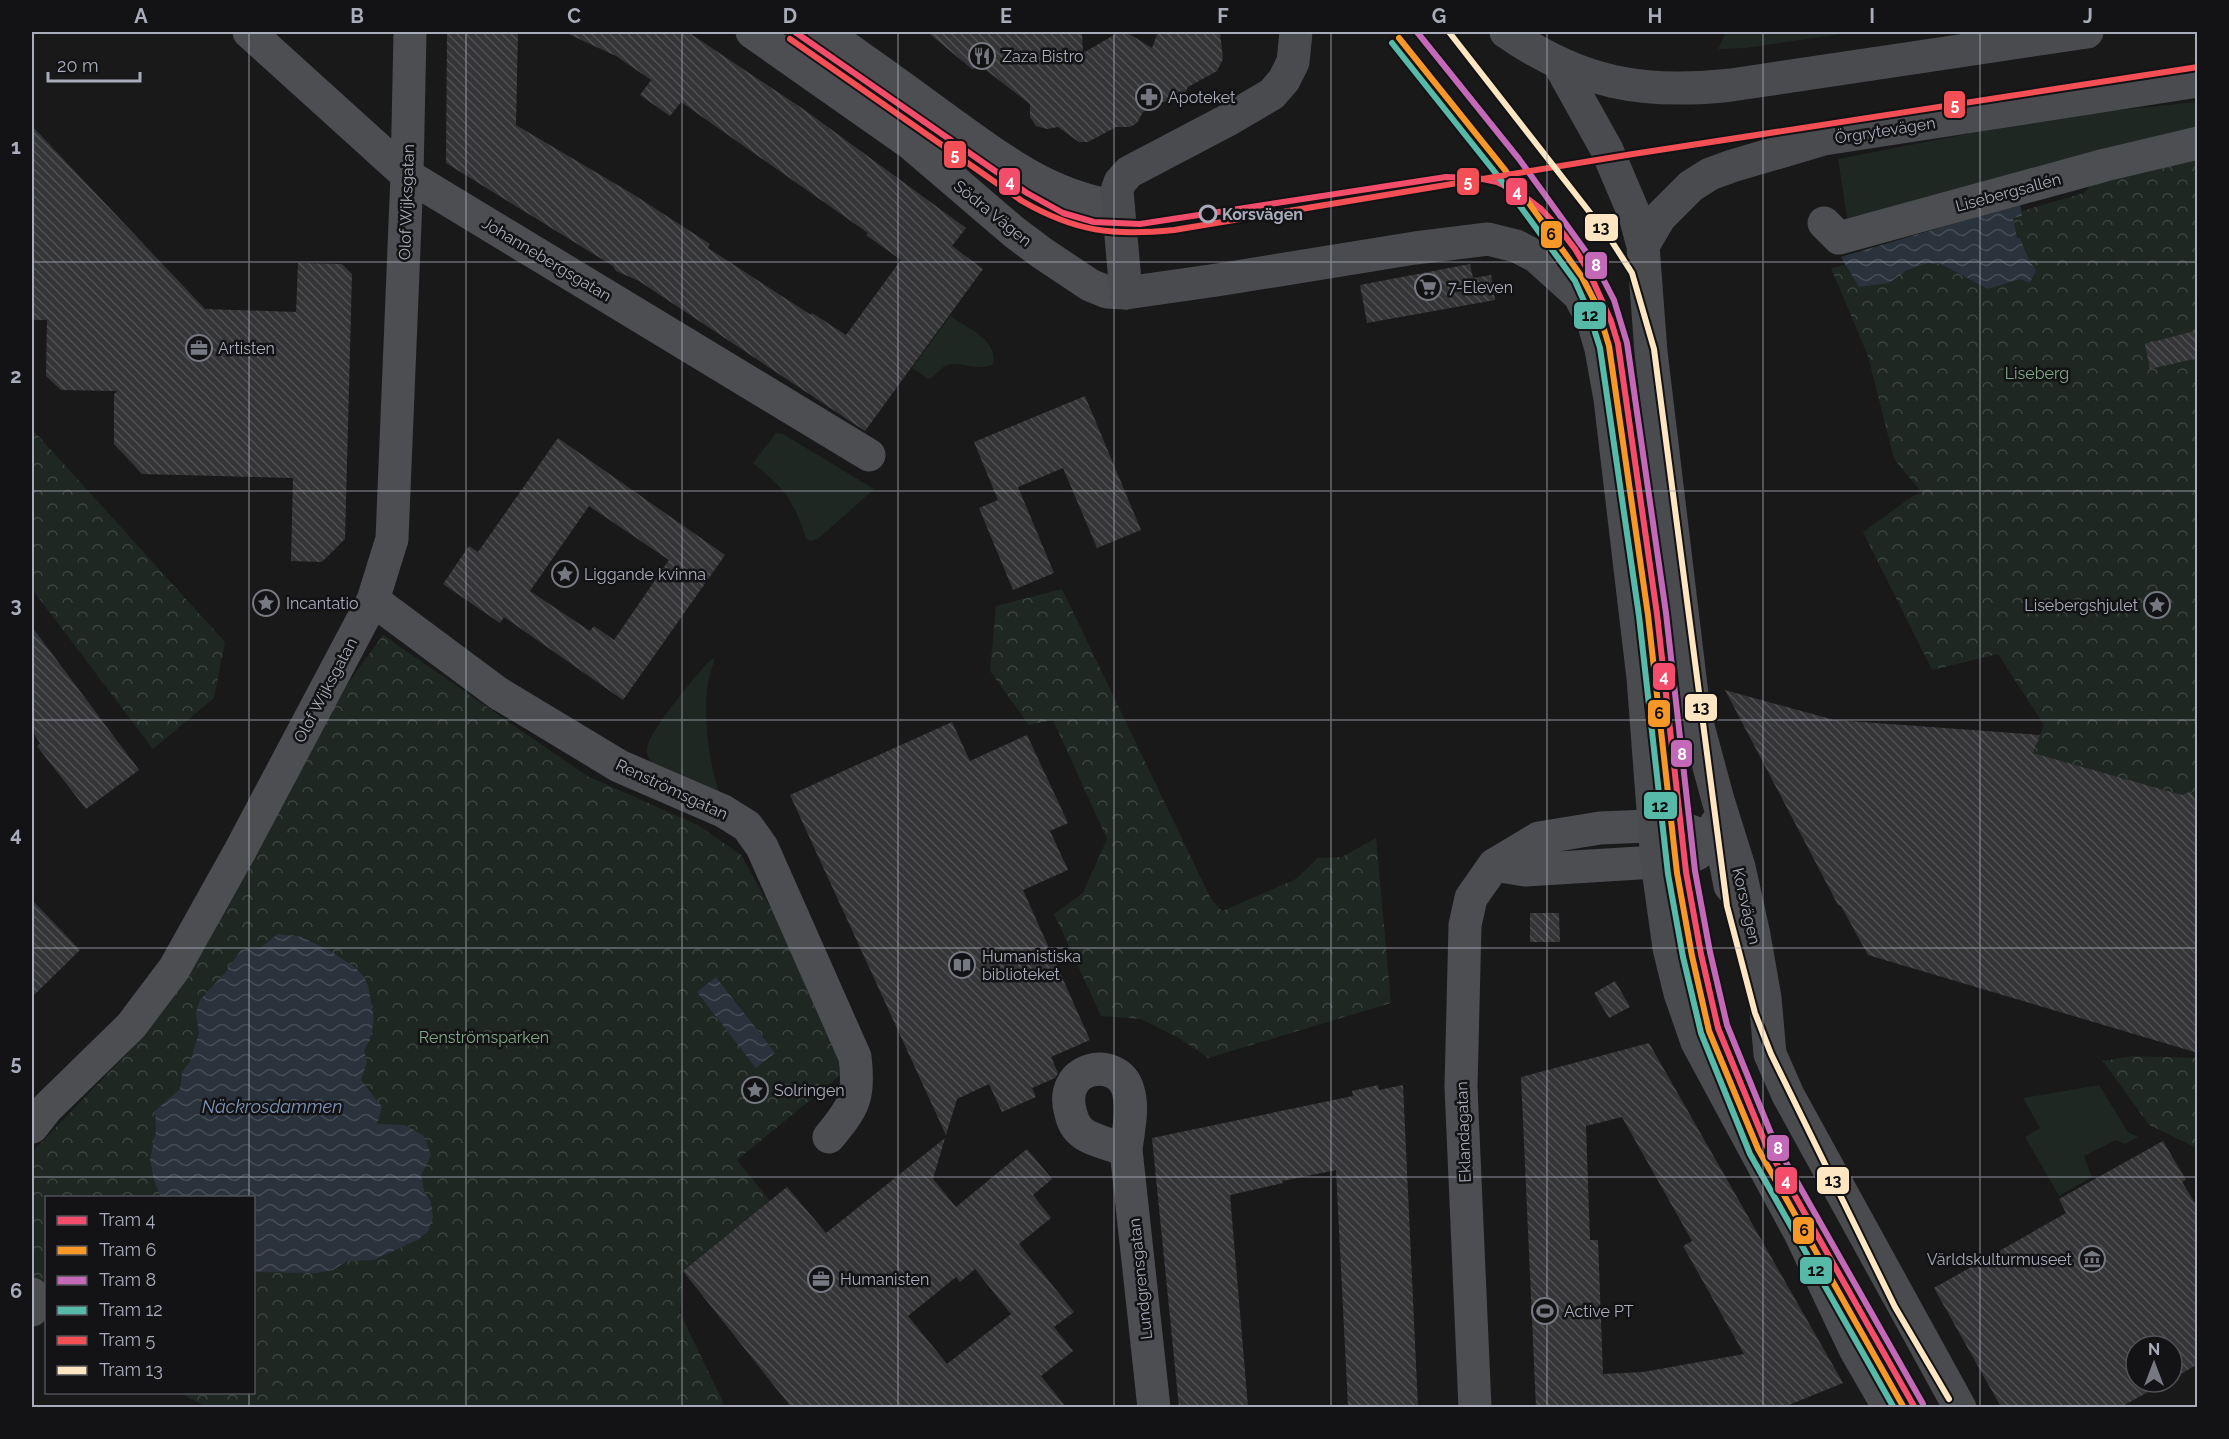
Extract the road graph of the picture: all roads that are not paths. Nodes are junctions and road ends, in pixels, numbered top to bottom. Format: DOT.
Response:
graph roads {
  1 [pos="249,32"];
  2 [pos="410,32"];
  3 [pos="752,32"];
  4 [pos="824,32"];
  5 [pos="2087,32"];
  6 [pos="1513,37"];
  7 [pos="1294,47"];
  8 [pos="1559,64"];
  9 [pos="2198,81"];
  10 [pos="2198,143"];
  11 [pos="407,175"];
  12 [pos="1118,207"];
  13 [pos="1824,223"];
  14 [pos="1643,246"];
  15 [pos="1126,293"];
  16 [pos="869,455"];
  17 [pos="373,600"];
  18 [pos="1718,800"];
  19 [pos="1654,827"];
  20 [pos="1710,839"];
  21 [pos="1657,862"];
  22 [pos="1494,865"];
  23 [pos="1770,1054"];
  24 [pos="32,1127"];
  25 [pos="830,1137"];
  26 [pos="1126,1150"];
  27 [pos="32,1294"];
  28 [pos="32,1310"];
  29 [pos="1154,1407"];
  30 [pos="1475,1407"];
  31 [pos="1889,1407"];
  32 [pos="1960,1407"];
  1 -- 11 [label="street, Johannebergsgatan"];
  2 -- 11 [label="street, Olof Wijksgatan"];
  3 -- 15 [label="street, Södra Vägen"];
  4 -- 12 [label="street"];
  5 -- 8 [label="main road"];
  6 -- 8 [label="main road"];
  7 -- 12 [label="main road"];
  8 -- 14 [label="main road, Korsvägen"];
  9 -- 14 [label="main road, Örgrytevägen"];
  10 -- 13 [label="street, Lisebergsallén"];
  11 -- 16 [label="street, Johannebergsgatan"];
  11 -- 17 [label="street, Olof Wijksgatan"];
  12 -- 15 [label="main road"];
  14 -- 18 [label="main road, Korsvägen"];
  15 -- 19 [label="main road"];
  17 -- 24 [label="street, Olof Wijksgatan"];
  17 -- 25 [label="street, Renströmsgatan"];
  18 -- 20 [label="street"];
  18 -- 23 [label="main road, Korsvägen"];
  19 -- 20 [label="street, Eklandagatan"];
  19 -- 21 [label="main road"];
  19 -- 22 [label="street, Eklandagatan"];
  20 -- 21 [label="street"];
  20 -- 23 [label="street"];
  21 -- 22 [label="street"];
  21 -- 31 [label="main road"];
  22 -- 30 [label="street, Eklandagatan"];
  23 -- 32 [label="main road, Korsvägen"];
  26 -- 29 [label="street, Lundgrensgatan"];
  27 -- 28 [label="street"];
}
